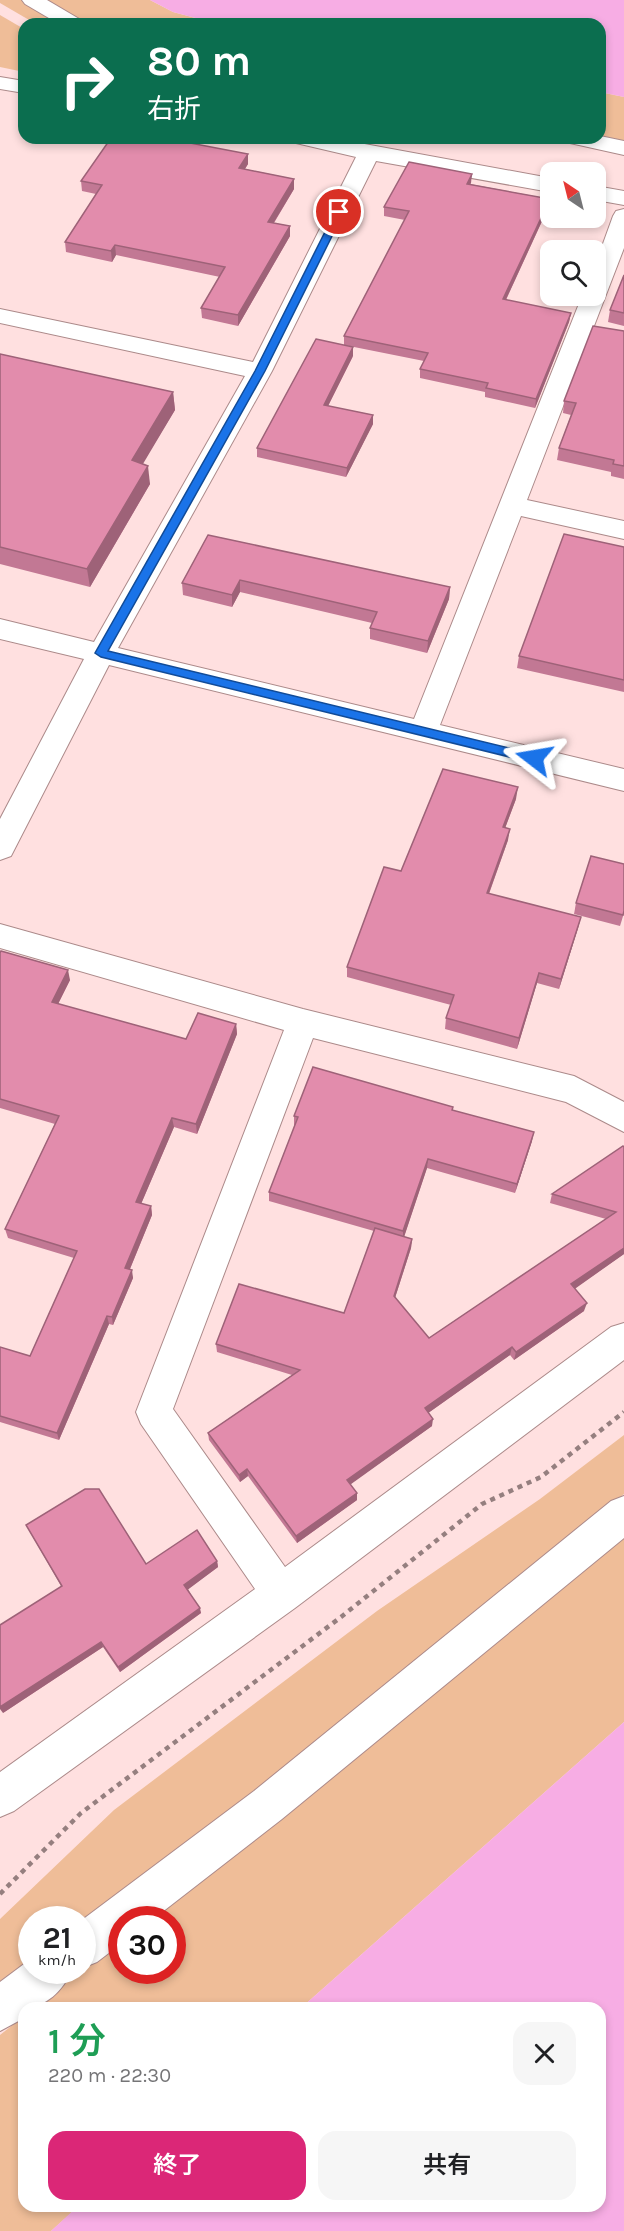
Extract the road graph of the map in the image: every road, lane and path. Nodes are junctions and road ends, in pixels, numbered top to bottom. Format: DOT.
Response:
graph roads {
  1 [pos="32,0"];
  2 [pos="64,18"];
  3 [pos="0,82"];
  4 [pos="18,86"];
  5 [pos="330,144"];
  6 [pos="606,144"];
  7 [pos="624,148"];
  8 [pos="369,153"];
  9 [pos="540,183"];
  10 [pos="606,195"];
  11 [pos="624,198"];
  12 [pos="624,216"];
  13 [pos="606,264"];
  14 [pos="594,306"];
  15 [pos="0,316"];
  16 [pos="260,371"];
  17 [pos="512,505"];
  18 [pos="624,530"];
  19 [pos="0,629"];
  20 [pos="101,653"];
  21 [pos="423,731"];
  22 [pos="624,780"];
  23 [pos="0,848"];
  24 [pos="0,936"];
  25 [pos="303,1022"];
  26 [pos="624,1118"];
  27 [pos="624,1339"];
  28 [pos="624,1412"];
  29 [pos="624,1514"];
  30 [pos="281,1594"];
  31 [pos="0,1797"];
  32 [pos="0,1894"];
  33 [pos="96,1936"];
  34 [pos="33,1984"];
  35 [pos="0,2009"];
  1 -- 2 [label="street"];
  3 -- 4 [label="street"];
  5 -- 8 [label="street"];
  6 -- 7 [label="street"];
  8 -- 9 [label="street"];
  8 -- 16 [label="street"];
  10 -- 11 [label="street"];
  12 -- 13 [label="street"];
  14 -- 17 [label="street"];
  15 -- 16 [label="street"];
  16 -- 20 [label="street"];
  17 -- 18 [label="street"];
  17 -- 21 [label="street"];
  19 -- 20 [label="street"];
  20 -- 21 [label="street"];
  20 -- 23 [label="street"];
  21 -- 22 [label="street"];
  24 -- 25 [label="street"];
  25 -- 26 [label="street"];
  25 -- 30 [label="street"];
  27 -- 30 [label="street"];
  28 -- 32 [label="path"];
  29 -- 33 [label="street"];
  30 -- 31 [label="street"];
  34 -- 35 [label="street"];
}
